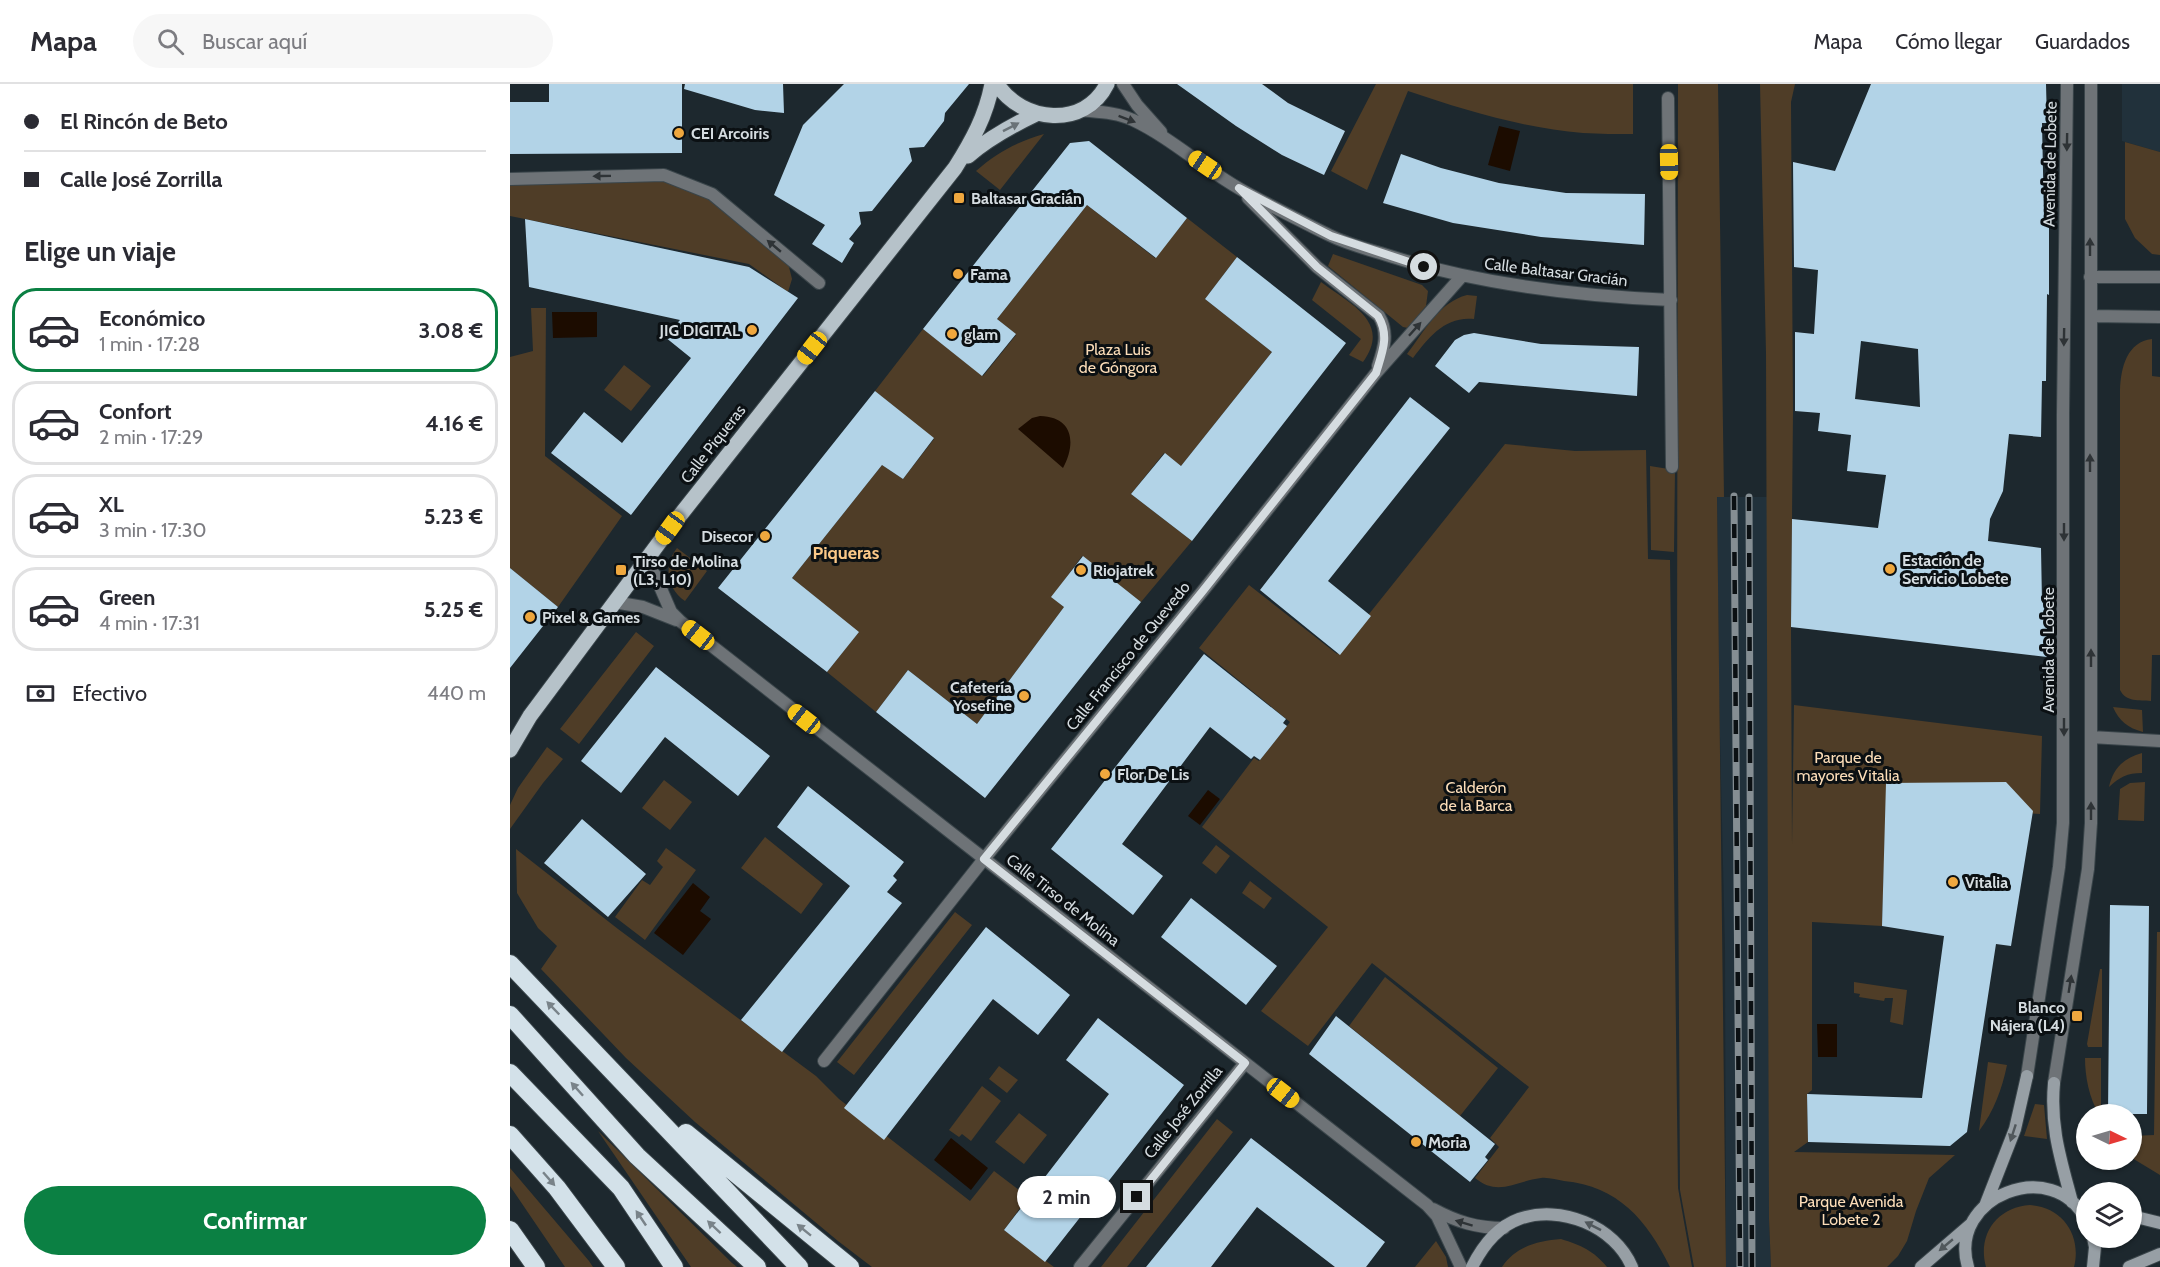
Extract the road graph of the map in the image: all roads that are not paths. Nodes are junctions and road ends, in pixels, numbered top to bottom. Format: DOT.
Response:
graph roads {
  1 [pos="992,84"];
  2 [pos="997,84"];
  3 [pos="1107,84"];
  4 [pos="1123,84"];
  5 [pos="2067,84"];
  6 [pos="2091,84"];
  7 [pos="1668,98"];
  8 [pos="1079,110"];
  9 [pos="1036,114"];
  10 [pos="1170,142"];
  11 [pos="955,168"];
  12 [pos="510,178"];
  13 [pos="1239,188"];
  14 [pos="1462,276"];
  15 [pos="2090,277"];
  16 [pos="2160,277"];
  17 [pos="819,284"];
  18 [pos="1671,300"];
  19 [pos="2091,316"];
  20 [pos="2160,317"];
  21 [pos="1376,373"];
  22 [pos="1672,467"];
  23 [pos="644,563"];
  24 [pos="614,602"];
  25 [pos="680,621"];
  26 [pos="2091,737"];
  27 [pos="2160,741"];
  28 [pos="510,750"];
  29 [pos="984,859"];
  30 [pos="510,964"];
  31 [pos="510,1015"];
  32 [pos="824,1061"];
  33 [pos="1245,1063"];
  34 [pos="510,1072"];
  35 [pos="2026,1076"];
  36 [pos="623,1081"];
  37 [pos="2054,1083"];
  38 [pos="510,1135"];
  39 [pos="2076,1198"];
  40 [pos="2076,1205"];
  41 [pos="1427,1206"];
  42 [pos="1985,1206"];
  43 [pos="2142,1218"];
  44 [pos="2160,1223"];
  45 [pos="1972,1224"];
  46 [pos="1504,1228"];
  47 [pos="510,1230"];
  48 [pos="2095,1248"];
  49 [pos="2160,1254"];
  50 [pos="794,1260"];
  51 [pos="536,1267"];
  52 [pos="616,1267"];
  53 [pos="674,1267"];
  54 [pos="757,1267"];
  55 [pos="850,1267"];
  56 [pos="1080,1267"];
  57 [pos="1461,1267"];
  58 [pos="1472,1267"];
  59 [pos="1632,1267"];
  60 [pos="1921,1267"];
  61 [pos="1968,1267"];
  62 [pos="2093,1267"];
  63 [pos="2129,1267"];
  1 -- 11 [label="main road, Calle Piqueras"];
  2 -- 9 [label="main road"];
  3 -- 8 [label="main road"];
  4 -- 10 [label="street, Calle Baltasar Gracián"];
  5 -- 35 [label="street, Avenida de Lobete, one-way"];
  15 -- 6 [label="street, one-way"];
  7 -- 18 [label="street"];
  8 -- 9 [label="main road"];
  8 -- 10 [label="street, Calle Baltasar Gracián, one-way"];
  11 -- 9 [label="main road, Calle Piqueras, one-way"];
  10 -- 13 [label="street, Calle Baltasar Gracián"];
  11 -- 23 [label="main road, Calle Piqueras"];
  17 -- 12 [label="street, one-way"];
  13 -- 14 [label="street, Calle Baltasar Gracián"];
  13 -- 21 [label="street, Calle Baltasar Gracián"];
  14 -- 18 [label="street, Calle Baltasar Gracián"];
  21 -- 14 [label="street, Calle Francisco de Quevedo, one-way"];
  15 -- 16 [label="street"];
  15 -- 19 [label="street"];
  18 -- 22 [label="street"];
  19 -- 20 [label="street"];
  26 -- 19 [label="street, one-way"];
  21 -- 29 [label="street, Calle Francisco de Quevedo"];
  23 -- 24 [label="main road, Calle Piqueras"];
  23 -- 25 [label="street, Calle Tirso de Molina"];
  24 -- 25 [label="street, Calle Tirso de Molina"];
  24 -- 28 [label="main road, Calle Piqueras"];
  25 -- 29 [label="street, Calle Tirso de Molina"];
  26 -- 27 [label="street"];
  37 -- 26 [label="street, one-way"];
  29 -- 32 [label="street, Calle Francisco de Quevedo"];
  29 -- 33 [label="street, Calle Tirso de Molina"];
  36 -- 30 [label="highway, one-way"];
  54 -- 31 [label="highway, one-way"];
  33 -- 41 [label="street, Calle Tirso de Molina"];
  33 -- 56 [label="street, Calle José Zorrilla"];
  53 -- 34 [label="highway, one-way"];
  35 -- 42 [label="main road, Avenida de Lobete, one-way"];
  36 -- 50 [label="highway"];
  55 -- 36 [label="highway, one-way"];
  37 -- 39 [label="main road"];
  38 -- 52 [label="highway, one-way"];
  40 -- 42 [label="main road"];
  46 -- 41 [label="street, Calle Tirso de Molina, one-way"];
  41 -- 57 [label="street, Calle Tirso de Molina"];
  42 -- 45 [label="main road"];
  43 -- 44 [label="main road"];
  45 -- 60 [label="main road, one-way"];
  45 -- 61 [label="main road"];
  46 -- 58 [label="main road, Calle Tirso de Molina"];
  59 -- 46 [label="main road, Calle Tirso de Molina, one-way"];
  47 -- 51 [label="highway"];
  48 -- 62 [label="main road"];
  49 -- 63 [label="main road"];
}
